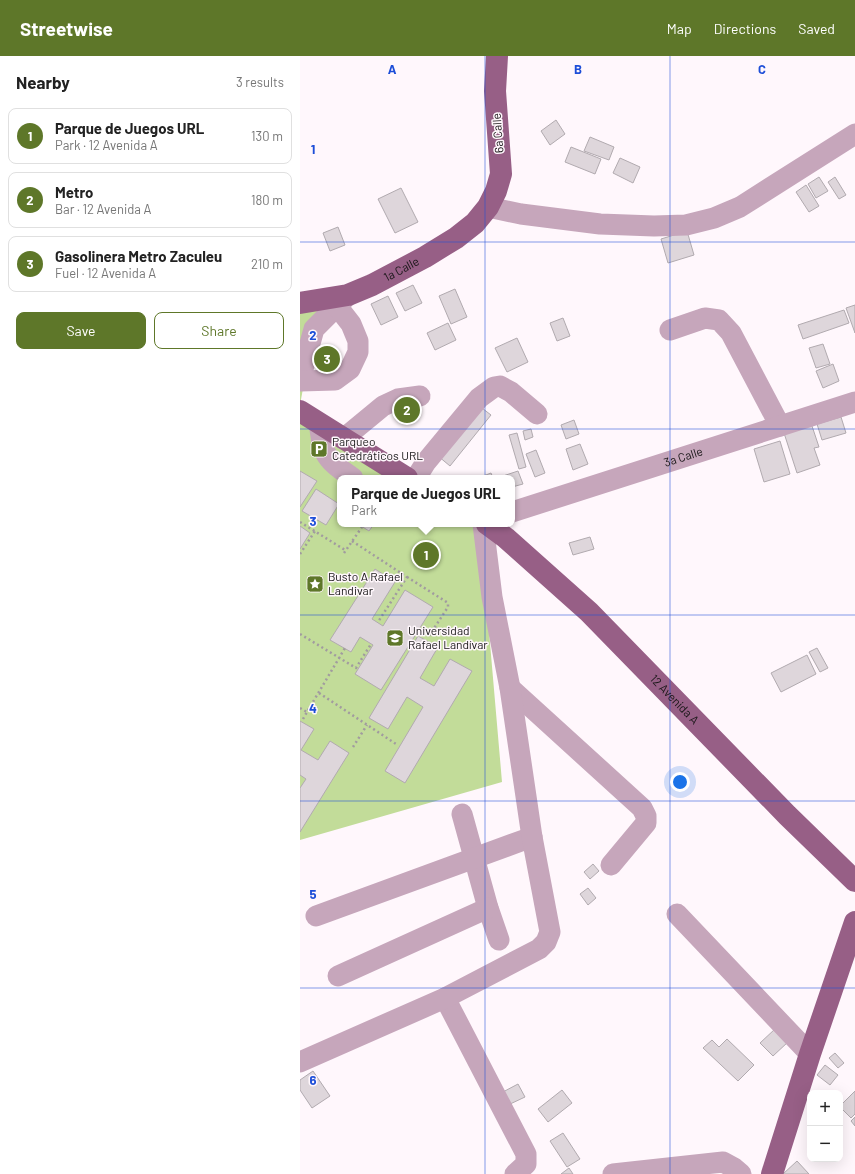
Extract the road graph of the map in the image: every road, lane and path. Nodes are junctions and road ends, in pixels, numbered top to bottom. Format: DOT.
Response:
graph roads {
  1 [pos="497,56"];
  2 [pos="855,134"];
  3 [pos="488,207"];
  4 [pos="343,300"];
  5 [pos="300,303"];
  6 [pos="670,330"];
  7 [pos="300,380"];
  8 [pos="420,396"];
  9 [pos="855,402"];
  10 [pos="300,411"];
  11 [pos="537,414"];
  12 [pos="319,424"];
  13 [pos="780,426"];
  14 [pos="343,439"];
  15 [pos="348,475"];
  16 [pos="402,475"];
  17 [pos="418,475"];
  18 [pos="515,511"];
  19 [pos="300,522"];
  20 [pos="362,527"];
  21 [pos="483,527"];
  22 [pos="491,527"];
  23 [pos="315,531"];
  24 [pos="352,541"];
  25 [pos="300,554"];
  26 [pos="407,577"];
  27 [pos="378,622"];
  28 [pos="300,634"];
  29 [pos="429,636"];
  30 [pos="371,644"];
  31 [pos="344,648"];
  32 [pos="339,658"];
  33 [pos="510,688"];
  34 [pos="319,693"];
  35 [pos="300,708"];
  36 [pos="307,712"];
  37 [pos="303,719"];
  38 [pos="367,725"];
  39 [pos="396,744"];
  40 [pos="353,747"];
  41 [pos="462,814"];
  42 [pos="532,837"];
  43 [pos="474,858"];
  44 [pos="611,865"];
  45 [pos="855,881"];
  46 [pos="488,908"];
  47 [pos="677,914"];
  48 [pos="316,916"];
  49 [pos="855,922"];
  50 [pos="499,940"];
  51 [pos="338,976"];
  52 [pos="445,998"];
  53 [pos="810,1054"];
  54 [pos="300,1062"];
  55 [pos="515,1174"];
  56 [pos="613,1174"];
  57 [pos="741,1174"];
  58 [pos="772,1174"];
  1 -- 3 [label="main road, 6a Calle"];
  2 -- 3 [label="street"];
  3 -- 4 [label="main road, 1a Calle"];
  4 -- 5 [label="main road, 1a Calle"];
  4 -- 7 [label="street"];
  4 -- 7 [label="street"];
  6 -- 13 [label="street"];
  8 -- 14 [label="street"];
  9 -- 13 [label="street, 3a Calle"];
  10 -- 12 [label="main road"];
  11 -- 17 [label="street"];
  12 -- 14 [label="main road"];
  12 -- 15 [label="street"];
  13 -- 18 [label="street, 3a Calle"];
  14 -- 16 [label="main road"];
  19 -- 23 [label="path"];
  20 -- 24 [label="path"];
  21 -- 33 [label="street"];
  22 -- 45 [label="main road, 12 Avenida A"];
  23 -- 24 [label="path"];
  23 -- 25 [label="path"];
  24 -- 26 [label="path"];
  26 -- 27 [label="path"];
  26 -- 29 [label="path"];
  28 -- 32 [label="path"];
  30 -- 32 [label="path"];
  31 -- 32 [label="path"];
  32 -- 34 [label="path"];
  33 -- 42 [label="street"];
  33 -- 44 [label="street"];
  34 -- 36 [label="path"];
  34 -- 38 [label="path"];
  35 -- 36 [label="path"];
  36 -- 37 [label="path"];
  38 -- 39 [label="path"];
  38 -- 40 [label="path"];
  41 -- 43 [label="street"];
  42 -- 43 [label="street"];
  42 -- 52 [label="street"];
  43 -- 46 [label="street"];
  43 -- 48 [label="street"];
  46 -- 50 [label="street"];
  46 -- 51 [label="street"];
  47 -- 53 [label="street"];
  49 -- 53 [label="main road"];
  52 -- 54 [label="street"];
  52 -- 55 [label="street"];
  53 -- 58 [label="main road"];
  56 -- 57 [label="street"];
}
